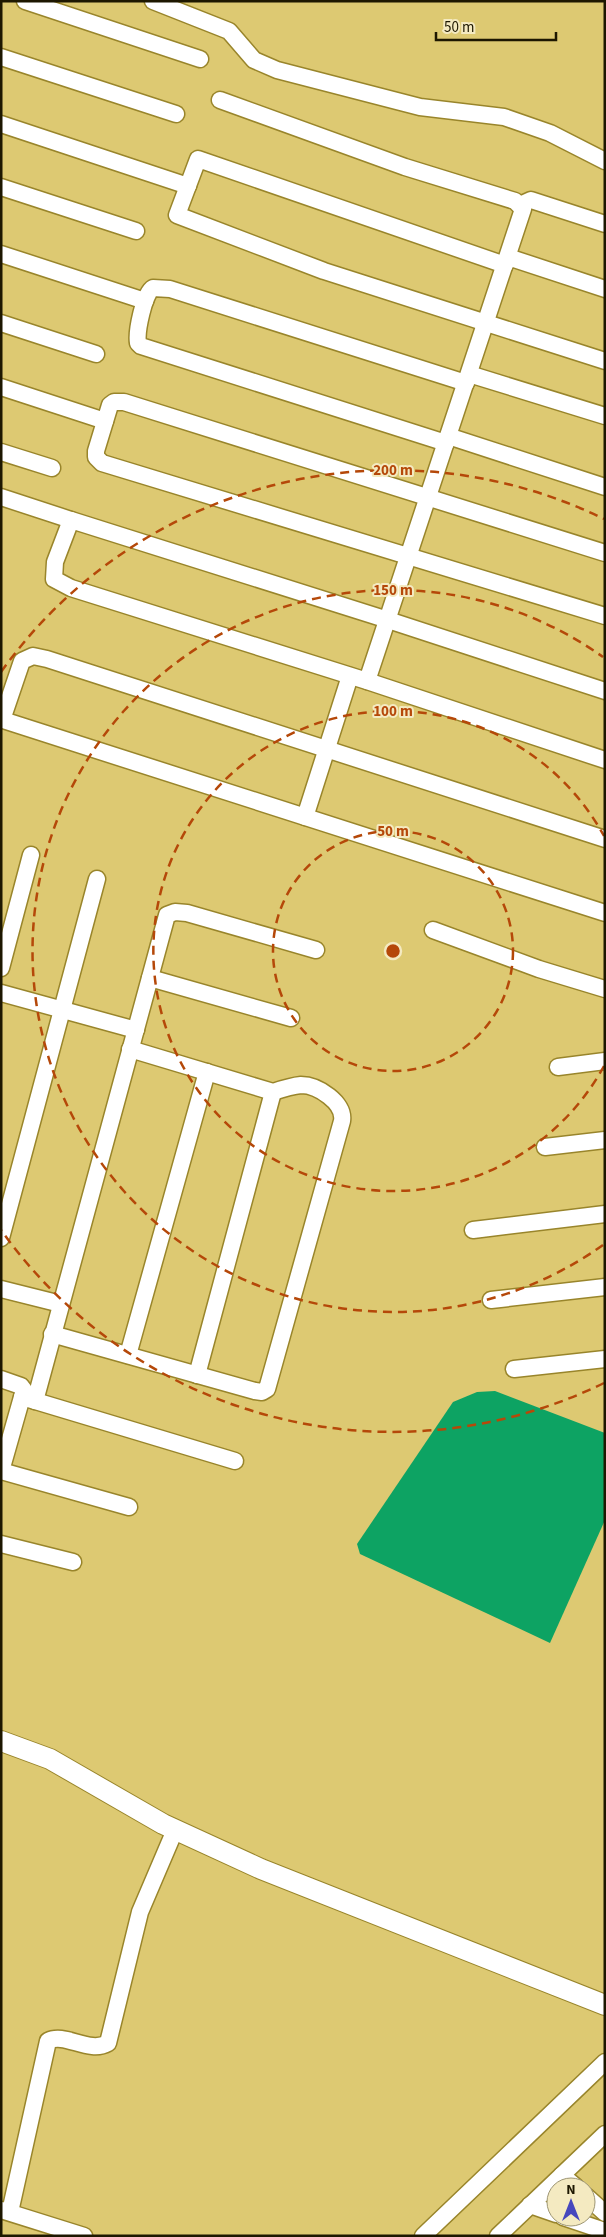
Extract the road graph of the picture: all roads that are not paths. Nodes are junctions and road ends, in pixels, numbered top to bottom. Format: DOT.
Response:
graph roads {
  1 [pos="25,1"];
  2 [pos="153,1"];
  3 [pos="1,57"];
  4 [pos="200,59"];
  5 [pos="220,100"];
  6 [pos="176,114"];
  7 [pos="1,124"];
  8 [pos="605,160"];
  9 [pos="188,186"];
  10 [pos="1,187"];
  11 [pos="520,205"];
  12 [pos="605,224"];
  13 [pos="136,231"];
  14 [pos="1,254"];
  15 [pos="506,261"];
  16 [pos="605,289"];
  17 [pos="145,301"];
  18 [pos="1,323"];
  19 [pos="486,323"];
  20 [pos="96,354"];
  21 [pos="605,361"];
  22 [pos="467,379"];
  23 [pos="1,387"];
  24 [pos="605,416"];
  25 [pos="105,421"];
  26 [pos="447,440"];
  27 [pos="1,452"];
  28 [pos="52,468"];
  29 [pos="605,487"];
  30 [pos="1,497"];
  31 [pos="428,499"];
  32 [pos="71,520"];
  33 [pos="605,554"];
  34 [pos="409,556"];
  35 [pos="605,616"];
  36 [pos="388,620"];
  37 [pos="350,676"];
  38 [pos="367,681"];
  39 [pos="605,691"];
  40 [pos="326,748"];
  41 [pos="605,760"];
  42 [pos="305,817"];
  43 [pos="605,839"];
  44 [pos="31,855"];
  45 [pos="98,879"];
  46 [pos="605,913"];
  47 [pos="434,930"];
  48 [pos="316,950"];
  49 [pos="1,968"];
  50 [pos="150,978"];
  51 [pos="605,989"];
  52 [pos="1,993"];
  53 [pos="64,1011"];
  54 [pos="291,1018"];
  55 [pos="136,1030"];
  56 [pos="130,1049"];
  57 [pos="605,1061"];
  58 [pos="558,1067"];
  59 [pos="207,1072"];
  60 [pos="273,1092"];
  61 [pos="605,1140"];
  62 [pos="545,1147"];
  63 [pos="605,1214"];
  64 [pos="473,1230"];
  65 [pos="1,1238"];
  66 [pos="605,1287"];
  67 [pos="1,1289"];
  68 [pos="491,1300"];
  69 [pos="61,1304"];
  70 [pos="52,1334"];
  71 [pos="128,1355"];
  72 [pos="605,1359"];
  73 [pos="514,1369"];
  74 [pos="198,1375"];
  75 [pos="1,1379"];
  76 [pos="29,1399"];
  77 [pos="235,1461"];
  78 [pos="1,1471"];
  79 [pos="129,1507"];
  80 [pos="1,1544"];
  81 [pos="73,1562"];
  82 [pos="1,1741"];
  83 [pos="175,1830"];
  84 [pos="605,2005"];
  85 [pos="605,2062"];
  86 [pos="605,2134"];
  87 [pos="562,2175"];
  88 [pos="564,2177"];
  89 [pos="530,2205"];
  90 [pos="5,2211"];
  91 [pos="546,2211"];
  92 [pos="593,2227"];
  93 [pos="605,2231"];
  94 [pos="84,2236"];
  95 [pos="423,2236"];
  96 [pos="498,2236"];
  1 -- 4 [label="street"];
  2 -- 8 [label="street"];
  3 -- 6 [label="street"];
  5 -- 11 [label="street"];
  7 -- 9 [label="street"];
  9 -- 15 [label="street"];
  9 -- 19 [label="street"];
  10 -- 13 [label="street"];
  11 -- 12 [label="street"];
  11 -- 15 [label="street"];
  14 -- 17 [label="street"];
  15 -- 16 [label="street"];
  15 -- 19 [label="street"];
  17 -- 22 [label="street"];
  17 -- 26 [label="street"];
  18 -- 20 [label="street"];
  19 -- 21 [label="street"];
  19 -- 22 [label="street"];
  22 -- 24 [label="street"];
  22 -- 26 [label="street"];
  23 -- 25 [label="street"];
  25 -- 31 [label="street"];
  25 -- 34 [label="street"];
  26 -- 29 [label="street"];
  26 -- 31 [label="street"];
  27 -- 28 [label="street"];
  30 -- 32 [label="street"];
  31 -- 33 [label="street"];
  31 -- 34 [label="street"];
  32 -- 36 [label="street"];
  32 -- 37 [label="street"];
  34 -- 35 [label="street"];
  34 -- 36 [label="street"];
  36 -- 38 [label="street"];
  36 -- 39 [label="street"];
  37 -- 38 [label="street"];
  37 -- 40 [label="street"];
  38 -- 41 [label="street"];
  40 -- 42 [label="street"];
  40 -- 42 [label="street"];
  40 -- 43 [label="street"];
  42 -- 46 [label="street"];
  44 -- 49 [label="street"];
  45 -- 53 [label="street"];
  47 -- 51 [label="street"];
  48 -- 50 [label="street"];
  50 -- 54 [label="street"];
  50 -- 55 [label="street"];
  52 -- 53 [label="street"];
  53 -- 55 [label="street"];
  53 -- 65 [label="street"];
  55 -- 56 [label="street"];
  56 -- 59 [label="street"];
  56 -- 69 [label="street"];
  57 -- 58 [label="street"];
  59 -- 60 [label="street"];
  59 -- 71 [label="street"];
  60 -- 74 [label="street"];
  60 -- 74 [label="street"];
  61 -- 62 [label="street"];
  63 -- 64 [label="street"];
  66 -- 68 [label="street"];
  67 -- 69 [label="street"];
  69 -- 70 [label="street"];
  70 -- 71 [label="street"];
  70 -- 76 [label="street"];
  71 -- 74 [label="street"];
  72 -- 73 [label="street"];
  75 -- 76 [label="street"];
  76 -- 77 [label="street"];
  76 -- 78 [label="street"];
  78 -- 79 [label="street"];
  80 -- 81 [label="street"];
  82 -- 83 [label="street"];
  83 -- 84 [label="street"];
  83 -- 90 [label="street"];
  85 -- 95 [label="street"];
  86 -- 87 [label="street"];
  87 -- 88 [label="street"];
  87 -- 89 [label="street"];
  89 -- 91 [label="street"];
  89 -- 96 [label="street"];
  90 -- 94 [label="street"];
  92 -- 93 [label="street"];
}
